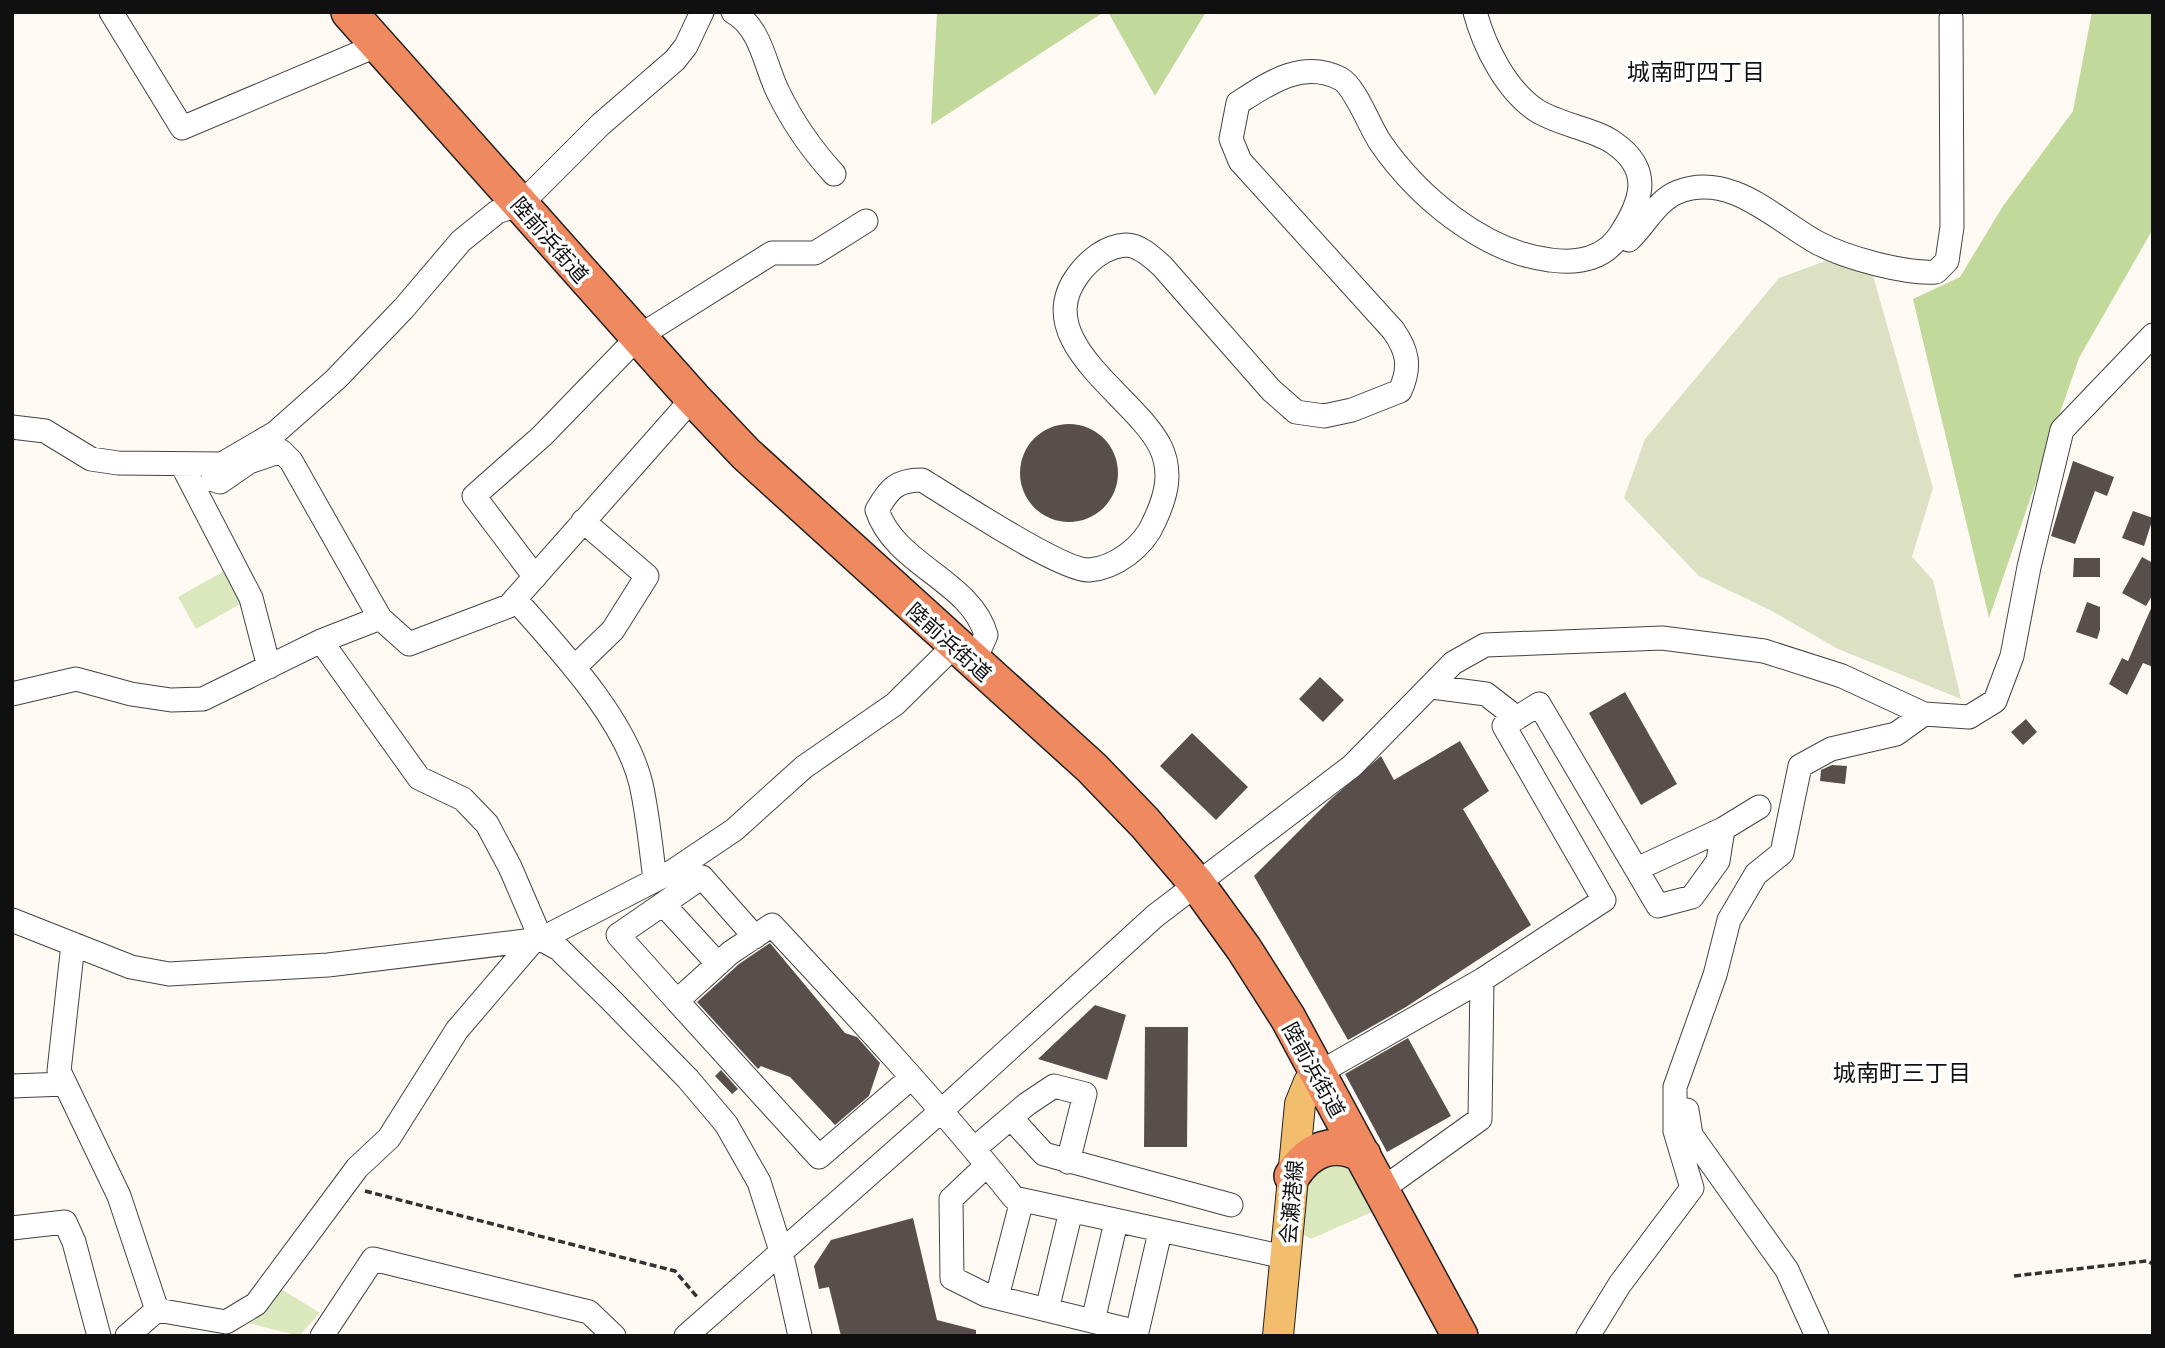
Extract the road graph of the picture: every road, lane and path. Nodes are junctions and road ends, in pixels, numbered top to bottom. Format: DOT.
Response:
graph roads {
  1 [pos="111,12"];
  2 [pos="349,12"];
  3 [pos="702,12"];
  4 [pos="733,12"];
  5 [pos="1475,12"];
  6 [pos="1948,14"];
  7 [pos="378,45"];
  8 [pos="834,174"];
  9 [pos="521,204"];
  10 [pos="866,221"];
  11 [pos="1577,263"];
  12 [pos="2153,335"];
  13 [pos="638,337"];
  14 [pos="693,398"];
  15 [pos="12,427"];
  16 [pos="222,464"];
  17 [pos="182,465"];
  18 [pos="583,521"];
  19 [pos="535,577"];
  20 [pos="515,599"];
  21 [pos="380,618"];
  22 [pos="321,641"];
  23 [pos="964,654"];
  24 [pos="269,667"];
  25 [pos="575,667"];
  26 [pos="1432,687"];
  27 [pos="12,694"];
  28 [pos="1924,714"];
  29 [pos="1517,718"];
  30 [pos="1759,807"];
  31 [pos="1723,829"];
  32 [pos="1637,869"];
  33 [pos="655,880"];
  34 [pos="1197,884"];
  35 [pos="663,904"];
  36 [pos="12,920"];
  37 [pos="755,937"];
  38 [pos="537,939"];
  39 [pos="73,944"];
  40 [pos="718,964"];
  41 [pos="1482,980"];
  42 [pos="677,1001"];
  43 [pos="1681,1072"];
  44 [pos="1317,1074"];
  45 [pos="912,1078"];
  46 [pos="65,1084"];
  47 [pos="12,1086"];
  48 [pos="941,1111"];
  49 [pos="1011,1118"];
  50 [pos="1363,1155"];
  51 [pos="980,1157"];
  52 [pos="1068,1162"];
  53 [pos="1292,1176"];
  54 [pos="1381,1189"];
  55 [pos="391,1198"];
  56 [pos="1022,1200"];
  57 [pos="1231,1205"];
  58 [pos="1071,1211"];
  59 [pos="1116,1222"];
  60 [pos="12,1228"];
  61 [pos="1160,1232"];
  62 [pos="781,1251"];
  63 [pos="1285,1257"];
  64 [pos="2153,1264"];
  65 [pos="2014,1276"];
  66 [pos="997,1297"];
  67 [pos="158,1310"];
  68 [pos="1047,1310"];
  69 [pos="711,1314"];
  70 [pos="1093,1321"];
  71 [pos="99,1336"];
  72 [pos="127,1336"];
  73 [pos="322,1336"];
  74 [pos="614,1336"];
  75 [pos="686,1336"];
  76 [pos="800,1336"];
  77 [pos="1278,1336"];
  78 [pos="1460,1336"];
  79 [pos="1588,1336"];
  80 [pos="1817,1336"];
  1 -- 7 [label="street"];
  2 -- 7 [label="highway, 陸前浜街道"];
  3 -- 9 [label="street"];
  4 -- 8 [label="street"];
  5 -- 11 [label="street"];
  6 -- 11 [label="street"];
  7 -- 9 [label="highway, 陸前浜街道"];
  9 -- 13 [label="highway, 陸前浜街道"];
  9 -- 16 [label="street"];
  10 -- 13 [label="street"];
  11 -- 23 [label="street"];
  12 -- 28 [label="street"];
  13 -- 14 [label="highway, 陸前浜街道"];
  13 -- 19 [label="street"];
  14 -- 18 [label="street"];
  14 -- 23 [label="highway, 陸前浜街道"];
  15 -- 17 [label="street"];
  16 -- 17 [label="street"];
  16 -- 21 [label="street"];
  17 -- 24 [label="street"];
  18 -- 19 [label="street"];
  18 -- 25 [label="street"];
  19 -- 20 [label="street"];
  20 -- 21 [label="street"];
  20 -- 25 [label="street"];
  21 -- 22 [label="street"];
  22 -- 24 [label="street"];
  22 -- 38 [label="street"];
  23 -- 33 [label="street"];
  23 -- 34 [label="highway, 陸前浜街道"];
  24 -- 27 [label="street"];
  25 -- 33 [label="street"];
  26 -- 28 [label="street"];
  26 -- 29 [label="street"];
  26 -- 34 [label="street"];
  28 -- 43 [label="street"];
  29 -- 32 [label="street"];
  29 -- 41 [label="street"];
  30 -- 31 [label="street"];
  31 -- 32 [label="street"];
  31 -- 32 [label="street"];
  33 -- 38 [label="street"];
  34 -- 44 [label="highway, 陸前浜街道"];
  34 -- 48 [label="street"];
  35 -- 37 [label="street"];
  35 -- 40 [label="street"];
  35 -- 42 [label="street"];
  36 -- 39 [label="street"];
  37 -- 40 [label="street"];
  37 -- 45 [label="street"];
  38 -- 39 [label="street"];
  38 -- 62 [label="street"];
  38 -- 67 [label="street"];
  39 -- 46 [label="street"];
  40 -- 42 [label="street"];
  41 -- 44 [label="street"];
  41 -- 54 [label="street"];
  42 -- 45 [label="street"];
  43 -- 79 [label="street"];
  43 -- 80 [label="street"];
  44 -- 50 [label="highway, 陸前浜街道"];
  44 -- 53 [label="main road, 会瀬港線"];
  45 -- 48 [label="street"];
  46 -- 47 [label="street"];
  46 -- 67 [label="street"];
  48 -- 51 [label="street"];
  48 -- 62 [label="street"];
  49 -- 51 [label="street"];
  49 -- 52 [label="street"];
  49 -- 52 [label="street"];
  50 -- 53 [label="highway"];
  50 -- 54 [label="highway, 陸前浜街道"];
  51 -- 56 [label="street"];
  51 -- 66 [label="street"];
  52 -- 57 [label="street"];
  53 -- 63 [label="main road, 会瀬港線"];
  54 -- 78 [label="highway, 陸前浜街道"];
  55 -- 69 [label="path"];
  56 -- 58 [label="street"];
  56 -- 66 [label="street"];
  58 -- 59 [label="street"];
  58 -- 68 [label="street"];
  59 -- 61 [label="street"];
  59 -- 70 [label="street"];
  60 -- 71 [label="street"];
  61 -- 63 [label="street"];
  61 -- 70 [label="street"];
  62 -- 69 [label="street"];
  62 -- 76 [label="street"];
  63 -- 77 [label="main road, 会瀬港線"];
  64 -- 65 [label="path"];
  66 -- 68 [label="street"];
  67 -- 72 [label="street"];
  68 -- 70 [label="street"];
  69 -- 75 [label="street"];
  73 -- 74 [label="street"];
}
